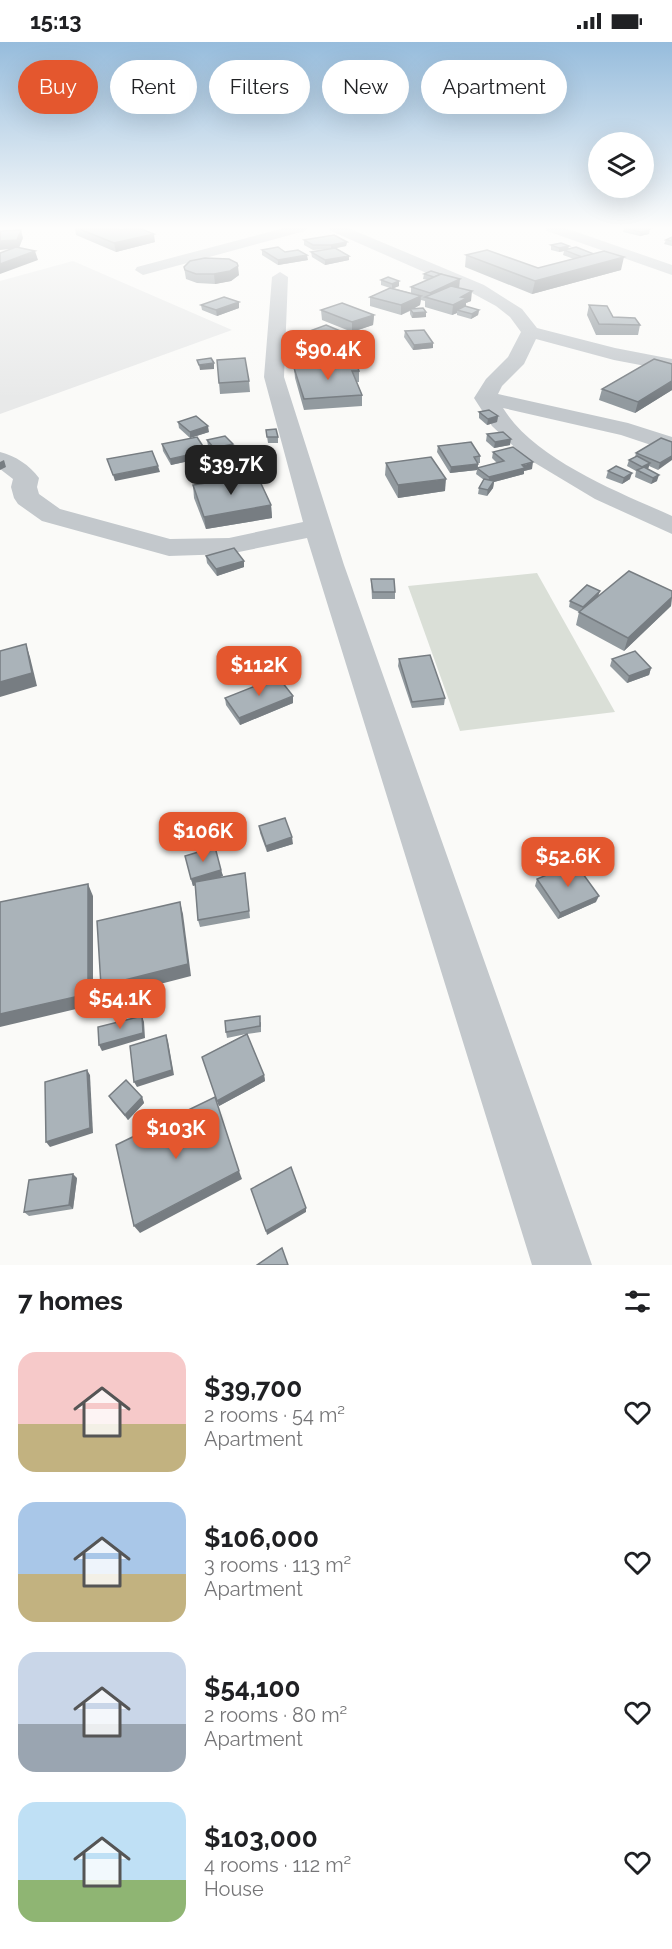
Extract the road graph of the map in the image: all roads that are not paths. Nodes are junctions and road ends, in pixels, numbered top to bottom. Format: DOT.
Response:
graph roads {
  1 [pos="280,285"];
  2 [pos="469,285"];
  3 [pos="530,332"];
  4 [pos="672,365"];
  5 [pos="485,398"];
  6 [pos="672,445"];
  7 [pos="0,459"];
  8 [pos="672,526"];
  9 [pos="318,527"];
  10 [pos="562,1265"];
  1 -- 9 [label="street"];
  2 -- 3 [label="street"];
  3 -- 4 [label="street"];
  3 -- 5 [label="street"];
  5 -- 6 [label="street"];
  5 -- 8 [label="street"];
  7 -- 9 [label="street"];
  9 -- 10 [label="street"];
}
